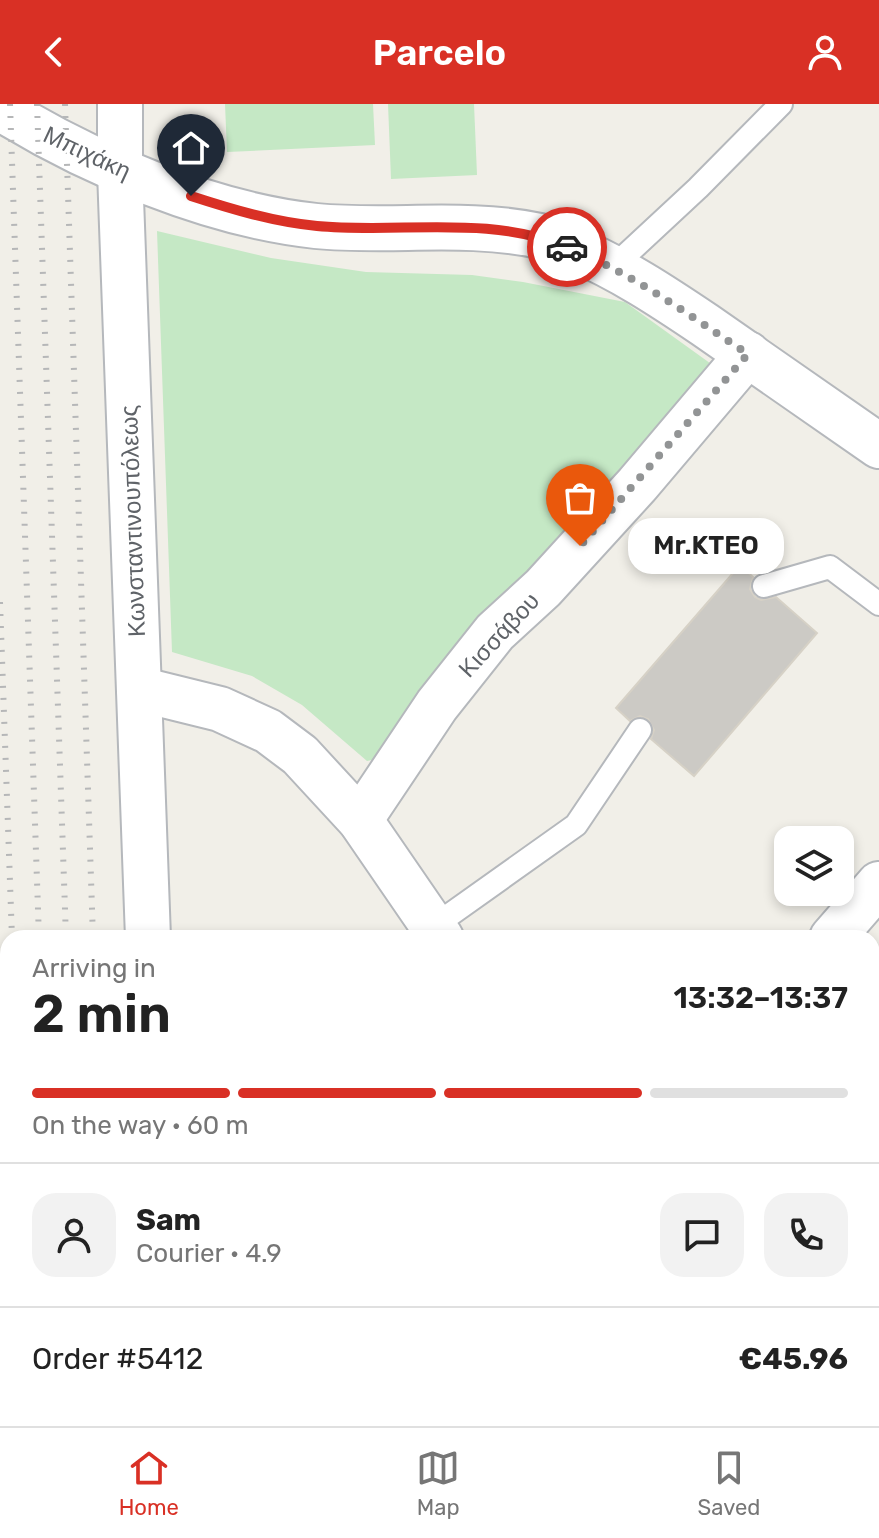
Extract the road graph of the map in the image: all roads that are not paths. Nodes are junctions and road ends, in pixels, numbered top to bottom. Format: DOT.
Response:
graph roads {
  1 [pos="120,104"];
  2 [pos="781,104"];
  3 [pos="0,108"];
  4 [pos="120,171"];
  5 [pos="613,267"];
  6 [pos="748,354"];
  7 [pos="879,446"];
  8 [pos="764,586"];
  9 [pos="879,604"];
  10 [pos="139,689"];
  11 [pos="640,730"];
  12 [pos="360,820"];
  13 [pos="873,902"];
  14 [pos="148,930"];
  15 [pos="436,930"];
  16 [pos="440,930"];
  17 [pos="841,930"];
  1 -- 4 [label="street, Κωνσταντινουπόλεως"];
  2 -- 5 [label="lane"];
  3 -- 4 [label="street, Μπιχάκη"];
  4 -- 5 [label="street, Μπιχάκη"];
  4 -- 10 [label="street, Κωνσταντινουπόλεως"];
  5 -- 6 [label="street, Μπιχάκη"];
  6 -- 7 [label="street, Μπιχάκη"];
  6 -- 12 [label="street, Κισσάβου"];
  8 -- 9 [label="lane"];
  10 -- 12 [label="street"];
  10 -- 14 [label="street, Κωνσταντινουπόλεως"];
  11 -- 16 [label="lane"];
  12 -- 15 [label="street"];
  13 -- 17 [label="street"];
}
